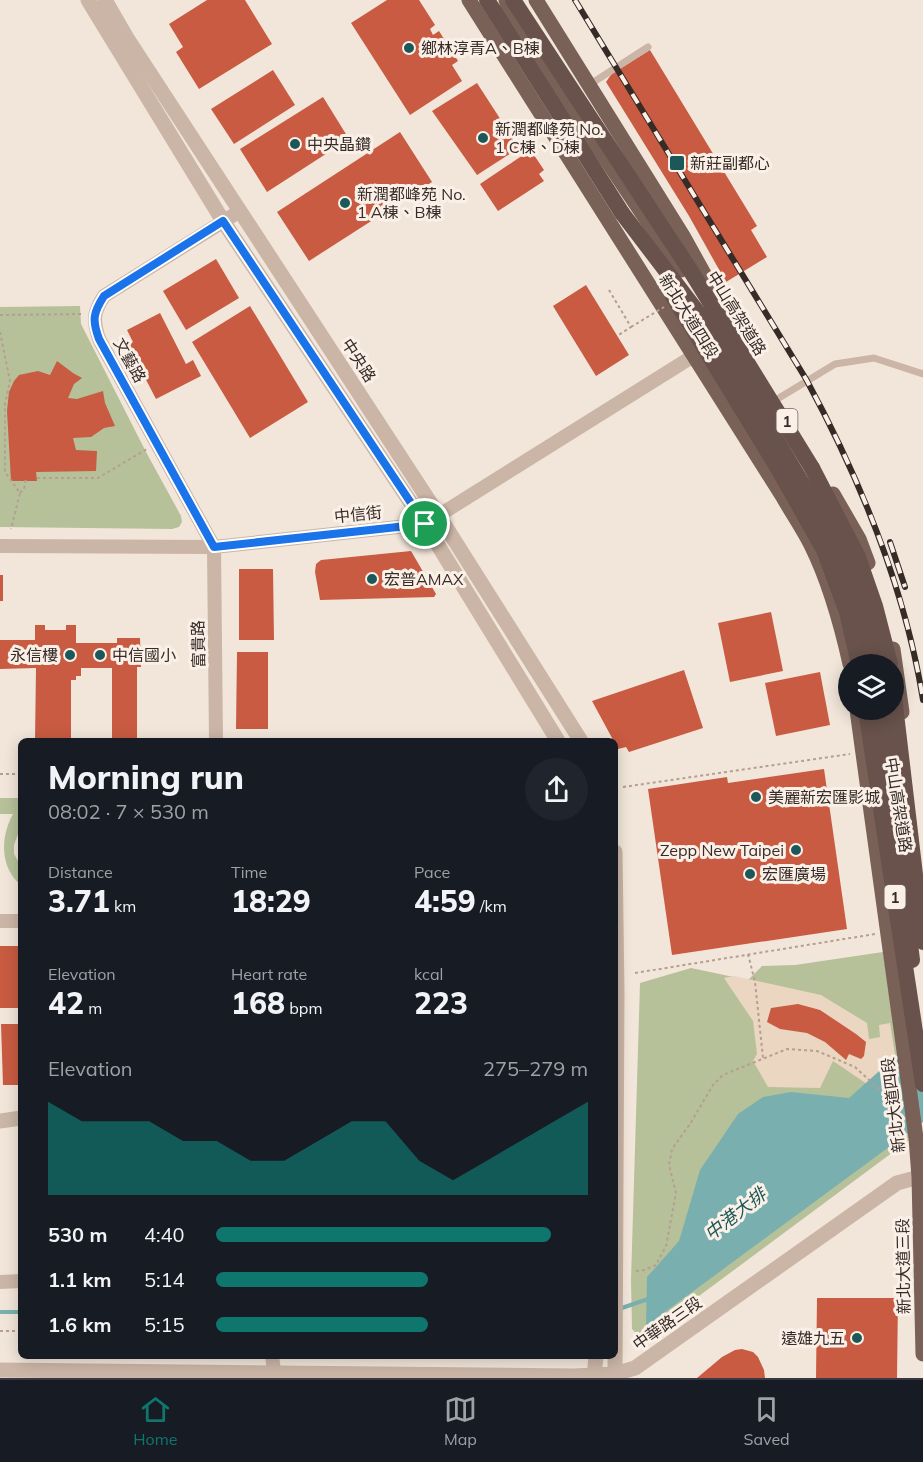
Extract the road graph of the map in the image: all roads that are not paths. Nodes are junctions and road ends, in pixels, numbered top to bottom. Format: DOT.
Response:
graph roads {
  1 [pos="88,0"];
  2 [pos="105,0"];
  3 [pos="469,0"];
  4 [pos="487,0"];
  5 [pos="536,0"];
  6 [pos="508,2"];
  7 [pos="648,47"];
  8 [pos="589,85"];
  9 [pos="240,211"];
  10 [pos="622,213"];
  11 [pos="223,221"];
  12 [pos="732,334"];
  13 [pos="693,356"];
  14 [pos="923,374"];
  15 [pos="774,400"];
  16 [pos="803,446"];
  17 [pos="767,472"];
  18 [pos="439,516"];
  19 [pos="425,524"];
  20 [pos="0,546"];
  21 [pos="214,547"];
  22 [pos="848,654"];
  23 [pos="857,654"];
  24 [pos="872,654"];
  25 [pos="888,654"];
  26 [pos="858,720"];
  27 [pos="868,720"];
  28 [pos="882,720"];
  29 [pos="897,720"];
  30 [pos="216,738"];
  31 [pos="552,738"];
  32 [pos="579,738"];
  33 [pos="923,884"];
  34 [pos="0,921"];
  35 [pos="18,921"];
  36 [pos="923,942"];
  37 [pos="921,1013"];
  38 [pos="903,1033"];
  39 [pos="923,1041"];
  40 [pos="923,1084"];
  41 [pos="18,1118"];
  42 [pos="0,1121"];
  43 [pos="921,1177"];
  44 [pos="18,1281"];
  45 [pos="0,1282"];
  46 [pos="923,1354"];
  47 [pos="272,1359"];
  48 [pos="596,1359"];
  49 [pos="615,1359"];
  50 [pos="0,1370"];
  51 [pos="79,1375"];
  52 [pos="275,1376"];
  53 [pos="615,1376"];
  54 [pos="594,1377"];
  1 -- 11 [label="street"];
  2 -- 9 [label="street, 中央路"];
  3 -- 13 [label="main road, 新北大道四段"];
  4 -- 10 [label="highway, 1"];
  5 -- 8 [label="main road, 新北大道四段 / 1"];
  6 -- 12 [label="main road, 新北大道四段 / 1"];
  6 -- 25 [label="highway, 中山高架道路 / 1, bridge"];
  7 -- 8 [label="lane"];
  8 -- 12 [label="main road, 新北大道四段 / 1"];
  9 -- 11 [label="street, 文藝路"];
  9 -- 18 [label="street, 中央路"];
  10 -- 23 [label="highway, 1, bridge"];
  10 -- 24 [label="highway, bridge"];
  11 -- 19 [label="street"];
  11 -- 21 [label="street, 文藝路"];
  12 -- 13 [label="street, 中信街"];
  12 -- 15 [label="main road, 新北大道四段 / 1"];
  13 -- 17 [label="main road, 新北大道四段"];
  13 -- 18 [label="street, 中信街"];
  14 -- 15 [label="lane"];
  15 -- 16 [label="main road, 新北大道四段 / 1"];
  16 -- 17 [label="main road"];
  16 -- 33 [label="main road, 新北大道四段 / 1"];
  17 -- 22 [label="main road, 新北大道四段"];
  18 -- 19 [label="street, 中信街"];
  18 -- 32 [label="street, 中央路"];
  19 -- 21 [label="street, 中信街"];
  19 -- 31 [label="street"];
  20 -- 21 [label="street, 中信街"];
  21 -- 30 [label="street, 富貴路"];
  26 -- 38 [label="main road, 新北大道四段 / 1"];
  27 -- 40 [label="highway, 中山高架道路 / 1, bridge"];
  28 -- 37 [label="highway"];
  29 -- 36 [label="highway, 中山高架道路 / 1"];
  34 -- 35 [label="street"];
  37 -- 38 [label="street"];
  37 -- 39 [label="main road"];
  38 -- 40 [label="main road, 新北大道四段 / 1, bridge"];
  38 -- 43 [label="main road, 新北大道四段 / 1"];
  41 -- 42 [label="street"];
  43 -- 46 [label="main road, 新北大道三段 / 1"];
  43 -- 53 [label="street, 中華路三段"];
  44 -- 45 [label="street"];
  47 -- 52 [label="street"];
  48 -- 54 [label="street"];
  49 -- 53 [label="street"];
  50 -- 51 [label="street, 中華路三段"];
  51 -- 52 [label="street, 中華路三段"];
  52 -- 54 [label="street, 中華路三段"];
  53 -- 54 [label="street, 中華路三段"];
}
